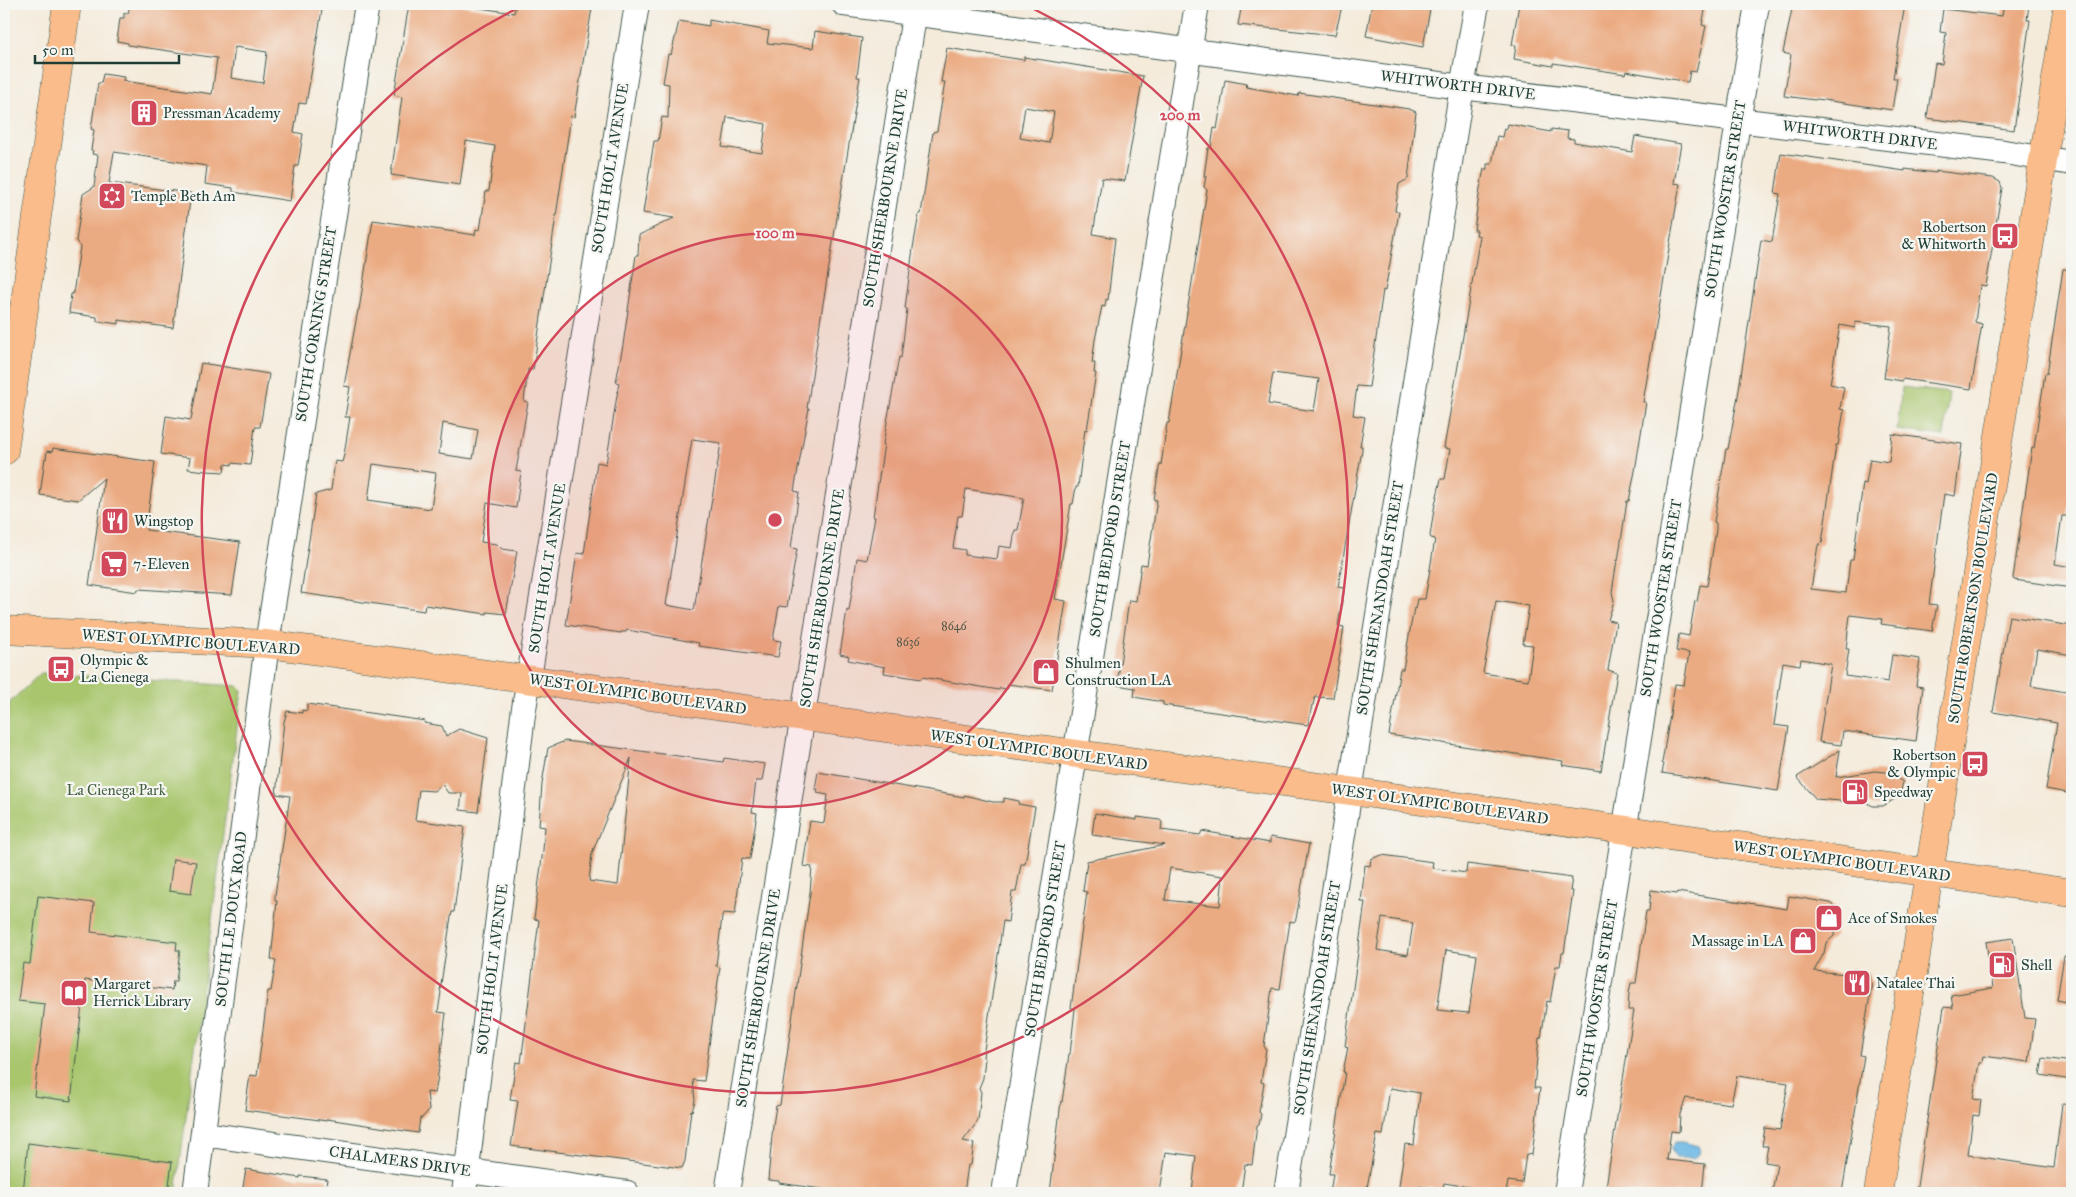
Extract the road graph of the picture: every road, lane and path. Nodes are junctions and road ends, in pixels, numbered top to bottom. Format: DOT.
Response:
graph roads {
  1 [pos="67,4"];
  2 [pos="366,4"];
  3 [pos="636,4"];
  4 [pos="844,4"];
  5 [pos="1197,4"];
  6 [pos="1477,4"];
  7 [pos="1757,4"];
  8 [pos="2068,4"];
  9 [pos="915,8"];
  10 [pos="1189,49"];
  11 [pos="1462,87"];
  12 [pos="1738,120"];
  13 [pos="2042,159"];
  14 [pos="2072,163"];
  15 [pos="4,451"];
  16 [pos="4,630"];
  17 [pos="267,644"];
  18 [pos="529,679"];
  19 [pos="803,717"];
  20 [pos="1075,755"];
  21 [pos="1350,792"];
  22 [pos="1624,830"];
  23 [pos="1929,873"];
  24 [pos="2072,893"];
  25 [pos="203,1134"];
  26 [pos="466,1182"];
  27 [pos="195,1193"];
  28 [pos="627,1193"];
  29 [pos="727,1193"];
  30 [pos="1004,1193"];
  31 [pos="1286,1193"];
  32 [pos="1566,1193"];
  33 [pos="1878,1193"];
  1 -- 15 [label="main road"];
  2 -- 17 [label="street, SOUTH CORNING STREET"];
  3 -- 18 [label="street, SOUTH HOLT AVENUE"];
  4 -- 9 [label="street, WHITWORTH DRIVE"];
  5 -- 10 [label="street, SOUTH BEDFORD STREET"];
  6 -- 11 [label="street, SOUTH SHENANDOAH STREET"];
  7 -- 12 [label="street, SOUTH WOOSTER STREET"];
  8 -- 13 [label="main road, SOUTH ROBERTSON BOULEVARD"];
  9 -- 10 [label="street, WHITWORTH DRIVE"];
  9 -- 19 [label="street, SOUTH SHERBOURNE DRIVE"];
  10 -- 11 [label="street, WHITWORTH DRIVE"];
  10 -- 20 [label="street, SOUTH BEDFORD STREET"];
  11 -- 12 [label="street, WHITWORTH DRIVE"];
  11 -- 21 [label="street, SOUTH SHENANDOAH STREET"];
  12 -- 13 [label="street, WHITWORTH DRIVE"];
  12 -- 22 [label="street, SOUTH WOOSTER STREET"];
  13 -- 14 [label="street, WHITWORTH DRIVE"];
  13 -- 23 [label="main road, SOUTH ROBERTSON BOULEVARD"];
  16 -- 17 [label="main road, WEST OLYMPIC BOULEVARD"];
  17 -- 18 [label="main road, WEST OLYMPIC BOULEVARD"];
  17 -- 25 [label="street, SOUTH LE DOUX ROAD"];
  18 -- 19 [label="main road, WEST OLYMPIC BOULEVARD"];
  18 -- 26 [label="street, SOUTH HOLT AVENUE"];
  19 -- 20 [label="main road, WEST OLYMPIC BOULEVARD"];
  19 -- 29 [label="street, SOUTH SHERBOURNE DRIVE"];
  20 -- 21 [label="main road, WEST OLYMPIC BOULEVARD"];
  20 -- 30 [label="street, SOUTH BEDFORD STREET"];
  21 -- 22 [label="main road, WEST OLYMPIC BOULEVARD"];
  21 -- 31 [label="street, SOUTH SHENANDOAH STREET"];
  22 -- 23 [label="main road, WEST OLYMPIC BOULEVARD"];
  22 -- 32 [label="street, SOUTH WOOSTER STREET"];
  23 -- 24 [label="main road, WEST OLYMPIC BOULEVARD"];
  23 -- 33 [label="main road, SOUTH ROBERTSON BOULEVARD"];
  25 -- 26 [label="street, CHALMERS DRIVE"];
  25 -- 27 [label="street, SOUTH LE DOUX ROAD"];
  26 -- 28 [label="street, CHALMERS DRIVE"];
}
